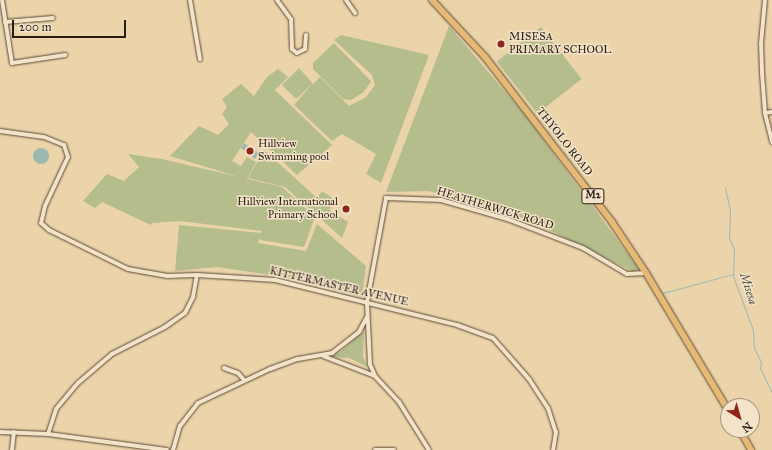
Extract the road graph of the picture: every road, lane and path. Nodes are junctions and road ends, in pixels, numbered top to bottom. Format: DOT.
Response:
graph roads {
  1 [pos="2,0"];
  2 [pos="190,0"];
  3 [pos="277,0"];
  4 [pos="346,0"];
  5 [pos="432,0"];
  6 [pos="765,0"];
  7 [pos="355,13"];
  8 [pos="53,18"];
  9 [pos="5,22"];
  10 [pos="306,35"];
  11 [pos="65,55"];
  12 [pos="200,59"];
  13 [pos="772,112"];
  14 [pos="765,113"];
  15 [pos="0,131"];
  16 [pos="772,142"];
  17 [pos="646,273"];
  18 [pos="197,275"];
  19 [pos="367,302"];
  20 [pos="368,315"];
  21 [pos="323,356"];
  22 [pos="224,368"];
  23 [pos="375,376"];
  24 [pos="244,380"];
  25 [pos="721,398"];
  26 [pos="0,432"];
  27 [pos="14,432"];
  28 [pos="48,434"];
  29 [pos="744,438"];
  30 [pos="12,450"];
  31 [pos="167,450"];
  32 [pos="174,450"];
  33 [pos="375,450"];
  34 [pos="394,450"];
  35 [pos="429,450"];
  36 [pos="553,450"];
  37 [pos="751,450"];
  1 -- 9 [label="street"];
  2 -- 12 [label="street"];
  3 -- 10 [label="street"];
  4 -- 7 [label="street"];
  5 -- 17 [label="highway, THYOLO ROAD / M2"];
  6 -- 14 [label="street"];
  8 -- 9 [label="street"];
  9 -- 11 [label="street"];
  13 -- 14 [label="street"];
  14 -- 16 [label="street"];
  15 -- 18 [label="street, KITTERMASTER AVENUE"];
  17 -- 19 [label="street, HEATHERWICK ROAD"];
  17 -- 25 [label="highway, THYOLO ROAD / M2"];
  18 -- 19 [label="street, KITTERMASTER AVENUE"];
  18 -- 28 [label="street"];
  19 -- 20 [label="street"];
  19 -- 36 [label="street, KITTERMASTER AVENUE"];
  20 -- 21 [label="street"];
  20 -- 23 [label="street"];
  21 -- 23 [label="street"];
  21 -- 24 [label="street"];
  22 -- 24 [label="street"];
  23 -- 35 [label="street"];
  24 -- 32 [label="street"];
  26 -- 27 [label="street"];
  27 -- 28 [label="street"];
  27 -- 30 [label="street"];
  28 -- 31 [label="street"];
  29 -- 37 [label="highway"];
  33 -- 34 [label="street"];
}
